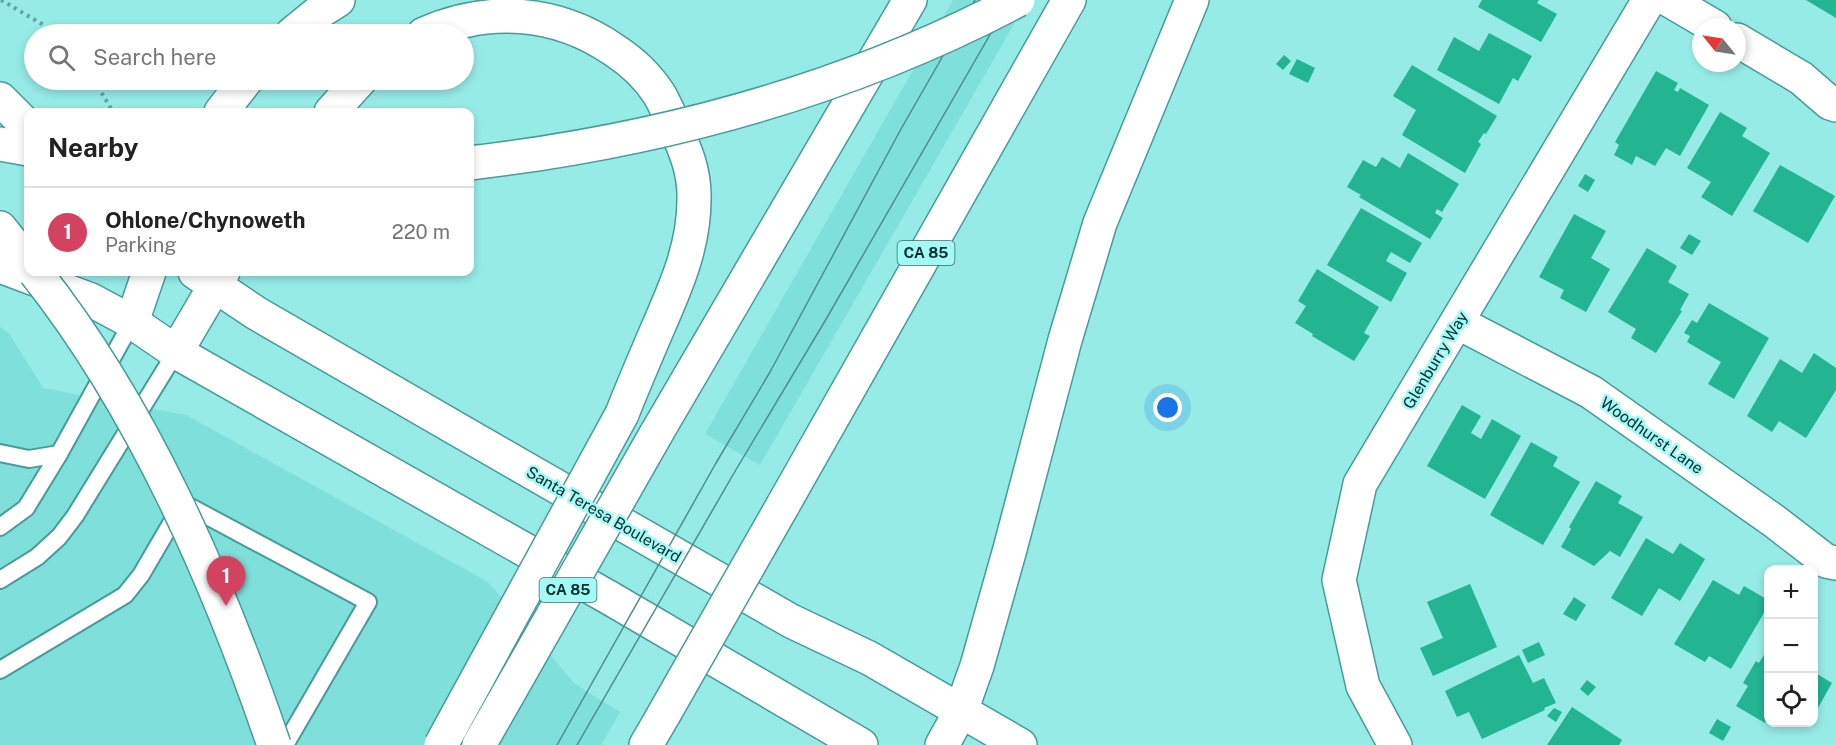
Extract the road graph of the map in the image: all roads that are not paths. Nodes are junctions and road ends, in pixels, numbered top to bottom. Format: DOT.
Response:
graph roads {
  1 [pos="338,0"];
  2 [pos="910,0"];
  3 [pos="1018,0"];
  4 [pos="1069,0"];
  5 [pos="1192,0"];
  6 [pos="1649,0"];
  7 [pos="1669,0"];
  8 [pos="1700,18"];
  9 [pos="304,24"];
  10 [pos="451,24"];
  11 [pos="1746,45"];
  12 [pos="238,90"];
  13 [pos="351,90"];
  14 [pos="0,99"];
  15 [pos="1836,105"];
  16 [pos="224,108"];
  17 [pos="335,108"];
  18 [pos="24,123"];
  19 [pos="0,144"];
  20 [pos="24,148"];
  21 [pos="474,163"];
  22 [pos="0,228"];
  23 [pos="24,258"];
  24 [pos="0,266"];
  25 [pos="24,275"];
  26 [pos="26,276"];
  27 [pos="38,276"];
  28 [pos="148,276"];
  29 [pos="211,276"];
  30 [pos="132,322"];
  31 [pos="1457,322"];
  32 [pos="176,352"];
  33 [pos="0,453"];
  34 [pos="59,454"];
  35 [pos="0,527"];
  36 [pos="1836,563"];
  37 [pos="0,580"];
  38 [pos="0,670"];
  39 [pos="961,711"];
  40 [pos="274,745"];
  41 [pos="285,745"];
  42 [pos="441,745"];
  43 [pos="479,745"];
  44 [pos="646,745"];
  45 [pos="861,745"];
  46 [pos="942,745"];
  47 [pos="1020,745"];
  48 [pos="1395,745"];
  1 -- 9 [label="main road"];
  2 -- 43 [label="main road, CA 85, bridge"];
  3 -- 21 [label="main road, bridge"];
  4 -- 44 [label="main road, CA 85, bridge"];
  5 -- 39 [label="main road"];
  6 -- 31 [label="main road, Glenburry Way"];
  7 -- 8 [label="main road"];
  10 -- 42 [label="main road, bridge"];
  11 -- 15 [label="main road"];
  12 -- 16 [label="main road"];
  13 -- 17 [label="main road"];
  14 -- 18 [label="main road"];
  19 -- 20 [label="main road"];
  22 -- 23 [label="main road"];
  24 -- 25 [label="main road"];
  26 -- 30 [label="main road"];
  27 -- 40 [label="main road, bridge"];
  28 -- 30 [label="main road"];
  29 -- 32 [label="main road"];
  29 -- 39 [label="main road, Santa Teresa Boulevard"];
  30 -- 32 [label="main road"];
  30 -- 34 [label="lane"];
  31 -- 36 [label="main road, Woodhurst Lane"];
  31 -- 48 [label="main road, Glenburry Way"];
  32 -- 37 [label="lane"];
  32 -- 45 [label="main road"];
  33 -- 34 [label="lane"];
  34 -- 35 [label="lane"];
  38 -- 41 [label="lane"];
  39 -- 46 [label="main road"];
  39 -- 47 [label="main road, Santa Teresa Boulevard"];
}
